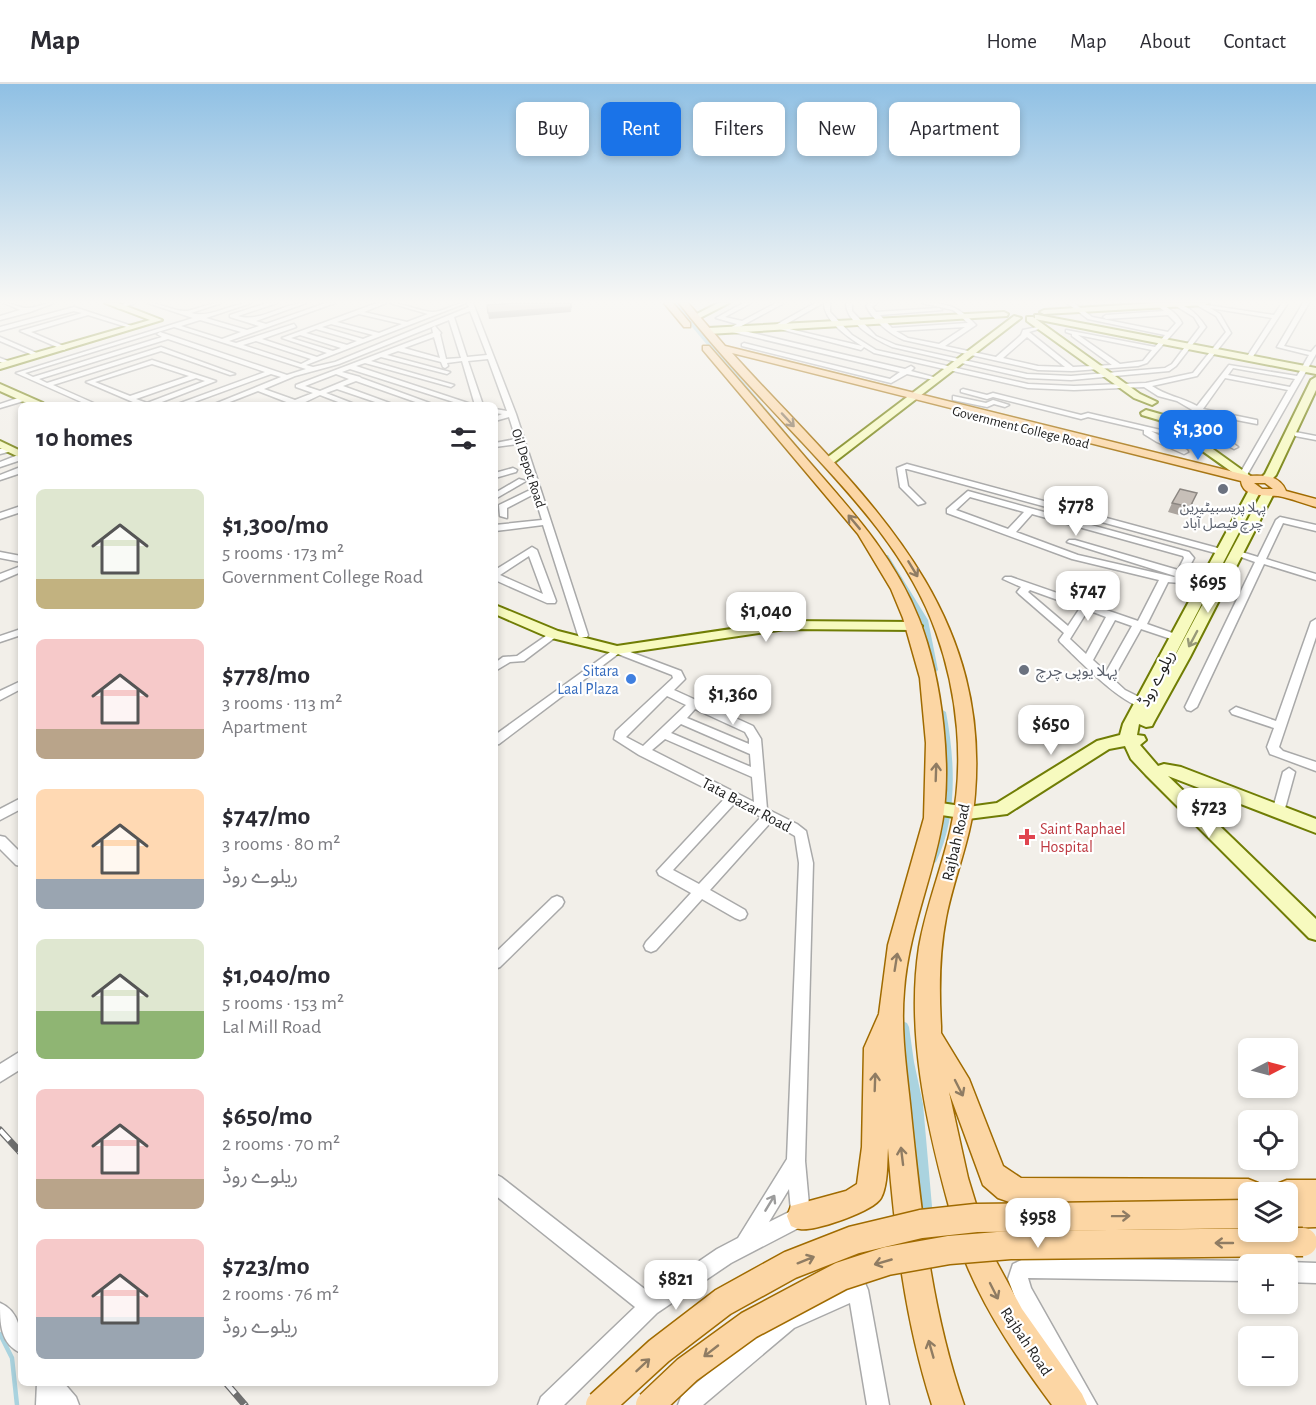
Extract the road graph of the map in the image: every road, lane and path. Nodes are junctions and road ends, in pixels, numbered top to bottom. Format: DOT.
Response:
graph roads {
  1 [pos="4,365"];
  2 [pos="47,365"];
  3 [pos="79,365"];
  4 [pos="110,365"];
  5 [pos="144,365"];
  6 [pos="160,365"];
  7 [pos="205,365"];
  8 [pos="250,365"];
  9 [pos="300,365"];
  10 [pos="330,365"];
  11 [pos="344,365"];
  12 [pos="353,365"];
  13 [pos="381,365"];
  14 [pos="418,365"];
  15 [pos="445,365"];
  16 [pos="466,365"];
  17 [pos="492,365"];
  18 [pos="724,365"];
  19 [pos="737,365"];
  20 [pos="777,365"];
  21 [pos="782,365"];
  22 [pos="828,365"];
  23 [pos="852,365"];
  24 [pos="879,365"];
  25 [pos="915,365"];
  26 [pos="934,365"];
  27 [pos="956,365"];
  28 [pos="977,365"];
  29 [pos="1023,365"];
  30 [pos="1066,365"];
  31 [pos="1093,365"];
  32 [pos="1127,365"];
  33 [pos="1174,365"];
  34 [pos="1204,365"];
  35 [pos="1286,365"];
  36 [pos="1306,365"];
  37 [pos="254,366"];
  38 [pos="350,366"];
  39 [pos="1118,366"];
  40 [pos="1096,367"];
  41 [pos="1304,368"];
  42 [pos="312,369"];
  43 [pos="846,369"];
  44 [pos="951,369"];
  45 [pos="1072,369"];
  46 [pos="906,371"];
  47 [pos="1316,371"];
  48 [pos="270,372"];
  49 [pos="336,372"];
  50 [pos="447,372"];
  51 [pos="19,373"];
  52 [pos="370,373"];
  53 [pos="232,374"];
  54 [pos="1224,375"];
  55 [pos="74,376"];
  56 [pos="196,376"];
  57 [pos="835,376"];
  58 [pos="1109,376"];
  59 [pos="938,378"];
  60 [pos="1299,378"];
  61 [pos="33,379"];
  62 [pos="283,379"];
  63 [pos="316,379"];
  64 [pos="356,379"];
  65 [pos="1316,380"];
  66 [pos="211,381"];
  67 [pos="89,382"];
  68 [pos="47,385"];
  69 [pos="451,385"];
  70 [pos="1146,385"];
  71 [pos="299,386"];
  72 [pos="337,386"];
  73 [pos="1122,386"];
  74 [pos="0,387"];
  75 [pos="258,389"];
  76 [pos="750,389"];
  77 [pos="1292,389"];
  78 [pos="963,391"];
  79 [pos="320,393"];
  80 [pos="436,394"];
  81 [pos="913,397"];
  82 [pos="24,398"];
  83 [pos="131,398"];
  84 [pos="956,398"];
  85 [pos="232,399"];
  86 [pos="455,400"];
  87 [pos="419,401"];
  88 [pos="1316,401"];
  89 [pos="33,402"];
  90 [pos="87,402"];
  91 [pos="140,402"];
  92 [pos="154,402"];
  93 [pos="187,402"];
  94 [pos="224,402"];
  95 [pos="241,402"];
  96 [pos="288,402"];
  97 [pos="298,402"];
  98 [pos="345,402"];
  99 [pos="382,402"];
  100 [pos="422,402"];
  101 [pos="461,402"];
  102 [pos="478,402"];
  103 [pos="0,406"];
  104 [pos="1138,406"];
  105 [pos="1198,410"];
  106 [pos="498,412"];
  107 [pos="512,414"];
  108 [pos="1165,415"];
  109 [pos="498,418"];
  110 [pos="1107,419"];
  111 [pos="1254,422"];
  112 [pos="1149,428"];
  113 [pos="1298,434"];
  114 [pos="1191,438"];
  115 [pos="1316,438"];
  116 [pos="520,441"];
  117 [pos="498,445"];
  118 [pos="1234,447"];
  119 [pos="3,449"];
  120 [pos="1184,452"];
  121 [pos="18,455"];
  122 [pos="18,457"];
  123 [pos="828,462"];
  124 [pos="0,465"];
  125 [pos="513,470"];
  126 [pos="18,471"];
  127 [pos="498,475"];
  128 [pos="0,478"];
  129 [pos="522,481"];
  130 [pos="1264,484"];
  131 [pos="536,490"];
  132 [pos="498,494"];
  133 [pos="1312,499"];
  134 [pos="921,503"];
  135 [pos="18,510"];
  136 [pos="1031,510"];
  137 [pos="0,516"];
  138 [pos="504,516"];
  139 [pos="547,522"];
  140 [pos="498,528"];
  141 [pos="1316,528"];
  142 [pos="1011,532"];
  143 [pos="1072,542"];
  144 [pos="1114,550"];
  145 [pos="1229,553"];
  146 [pos="0,555"];
  147 [pos="18,558"];
  148 [pos="1260,560"];
  149 [pos="1105,564"];
  150 [pos="18,570"];
  151 [pos="498,573"];
  152 [pos="1182,574"];
  153 [pos="498,576"];
  154 [pos="1316,577"];
  155 [pos="0,578"];
  156 [pos="1165,578"];
  157 [pos="1008,579"];
  158 [pos="1207,582"];
  159 [pos="1028,586"];
  160 [pos="1060,597"];
  161 [pos="498,598"];
  162 [pos="1086,606"];
  163 [pos="498,610"];
  164 [pos="1048,615"];
  165 [pos="1112,615"];
  166 [pos="1316,622"];
  167 [pos="1139,625"];
  168 [pos="915,626"];
  169 [pos="1069,632"];
  170 [pos="18,633"];
  171 [pos="553,634"];
  172 [pos="583,635"];
  173 [pos="1177,638"];
  174 [pos="0,639"];
  175 [pos="617,650"];
  176 [pos="1087,661"];
  177 [pos="498,666"];
  178 [pos="929,676"];
  179 [pos="954,677"];
  180 [pos="1107,680"];
  181 [pos="18,686"];
  182 [pos="666,691"];
  183 [pos="0,696"];
  184 [pos="694,703"];
  185 [pos="1143,704"];
  186 [pos="1191,707"];
  187 [pos="1236,711"];
  188 [pos="680,719"];
  189 [pos="1280,726"];
  190 [pos="663,734"];
  191 [pos="498,739"];
  192 [pos="1134,740"];
  193 [pos="644,752"];
  194 [pos="756,753"];
  195 [pos="1316,767"];
  196 [pos="1164,770"];
  197 [pos="1289,772"];
  198 [pos="758,775"];
  199 [pos="734,796"];
  200 [pos="18,805"];
  201 [pos="948,811"];
  202 [pos="765,812"];
  203 [pos="1278,812"];
  204 [pos="0,815"];
  205 [pos="1316,826"];
  206 [pos="0,841"];
  207 [pos="18,858"];
  208 [pos="700,892"];
  209 [pos="557,902"];
  210 [pos="740,914"];
  211 [pos="1316,916"];
  212 [pos="1316,932"];
  213 [pos="651,946"];
  214 [pos="498,960"];
  215 [pos="891,1013"];
  216 [pos="930,1037"];
  217 [pos="18,1061"];
  218 [pos="0,1074"];
  219 [pos="796,1161"];
  220 [pos="498,1185"];
  221 [pos="1238,1193"];
  222 [pos="1316,1194"];
  223 [pos="1298,1207"];
  224 [pos="1238,1214"];
  225 [pos="801,1216"];
  226 [pos="1310,1243"];
  227 [pos="744,1246"];
  228 [pos="1238,1272"];
  229 [pos="1298,1272"];
  230 [pos="1316,1273"];
  231 [pos="650,1306"];
  232 [pos="0,1313"];
  233 [pos="18,1338"];
  234 [pos="49,1386"];
  235 [pos="52,1386"];
  236 [pos="47,1405"];
  237 [pos="68,1405"];
  238 [pos="549,1405"];
  239 [pos="600,1405"];
  240 [pos="650,1405"];
  241 [pos="689,1405"];
  242 [pos="878,1405"];
  243 [pos="948,1405"];
  244 [pos="1071,1405"];
  245 [pos="1086,1405"];
  1 -- 51 [label="street"];
  2 -- 51 [label="street"];
  3 -- 61 [label="street"];
  4 -- 55 [label="street"];
  5 -- 67 [label="street"];
  6 -- 56 [label="street"];
  7 -- 53 [label="street"];
  8 -- 37 [label="street"];
  9 -- 42 [label="street"];
  10 -- 42 [label="street"];
  11 -- 38 [label="street"];
  12 -- 38 [label="street"];
  13 -- 69 [label="street"];
  14 -- 50 [label="street"];
  15 -- 50 [label="street"];
  16 -- 102 [label="street"];
  17 -- 107 [label="street, Oil Depot Road"];
  18 -- 76 [label="main road, Rajbah Road"];
  19 -- 76 [label="main road, Rajbah Road"];
  20 -- 81 [label="main road, Government College Road"];
  21 -- 57 [label="main road"];
  22 -- 43 [label="street"];
  23 -- 43 [label="street"];
  24 -- 46 [label="street"];
  25 -- 46 [label="street"];
  26 -- 44 [label="street"];
  27 -- 44 [label="street"];
  28 -- 58 [label="street"];
  29 -- 45 [label="street"];
  30 -- 45 [label="street"];
  31 -- 40 [label="street"];
  32 -- 39 [label="street"];
  33 -- 58 [label="street"];
  34 -- 70 [label="street"];
  35 -- 41 [label="street"];
  36 -- 41 [label="street"];
  37 -- 48 [label="street"];
  37 -- 53 [label="street"];
  38 -- 49 [label="street"];
  38 -- 52 [label="street"];
  39 -- 40 [label="street"];
  40 -- 45 [label="street"];
  40 -- 58 [label="street"];
  41 -- 47 [label="street"];
  41 -- 60 [label="street"];
  42 -- 62 [label="street"];
  43 -- 46 [label="street"];
  43 -- 57 [label="street"];
  44 -- 59 [label="street"];
  44 -- 73 [label="street"];
  46 -- 59 [label="street"];
  48 -- 62 [label="street"];
  48 -- 93 [label="street"];
  49 -- 63 [label="street"];
  49 -- 64 [label="street"];
  50 -- 69 [label="street"];
  51 -- 61 [label="street"];
  52 -- 64 [label="street"];
  52 -- 80 [label="street"];
  53 -- 66 [label="street"];
  54 -- 60 [label="street"];
  54 -- 77 [label="street"];
  54 -- 105 [label="street"];
  55 -- 67 [label="street"];
  55 -- 68 [label="street"];
  56 -- 66 [label="street"];
  56 -- 83 [label="street"];
  57 -- 81 [label="main road"];
  58 -- 73 [label="street"];
  59 -- 81 [label="street"];
  60 -- 77 [label="street"];
  61 -- 68 [label="street"];
  62 -- 71 [label="street"];
  62 -- 75 [label="street"];
  63 -- 71 [label="street"];
  63 -- 72 [label="street"];
  64 -- 72 [label="street"];
  64 -- 87 [label="street"];
  65 -- 130 [label="street"];
  66 -- 92 [label="street"];
  67 -- 83 [label="street"];
  68 -- 90 [label="street"];
  69 -- 86 [label="street"];
  70 -- 73 [label="street"];
  70 -- 105 [label="street"];
  71 -- 79 [label="street"];
  72 -- 79 [label="street"];
  72 -- 99 [label="street"];
  73 -- 104 [label="street"];
  74 -- 82 [label="street"];
  75 -- 85 [label="street"];
  75 -- 96 [label="street"];
  76 -- 123 [label="main road, Rajbah Road, one-way"];
  168 -- 76 [label="main road, Rajbah Road, one-way"];
  77 -- 130 [label="street"];
  78 -- 110 [label="street"];
  79 -- 97 [label="street"];
  79 -- 98 [label="street"];
  80 -- 86 [label="street"];
  80 -- 87 [label="street"];
  81 -- 123 [label="street"];
  81 -- 130 [label="main road, Government College Road"];
  82 -- 89 [label="street"];
  82 -- 103 [label="street"];
  83 -- 91 [label="street"];
  84 -- 110 [label="street"];
  85 -- 94 [label="street"];
  85 -- 95 [label="street"];
  86 -- 101 [label="street"];
  87 -- 100 [label="street"];
  88 -- 113 [label="street"];
  104 -- 108 [label="street"];
  104 -- 108 [label="street"];
  105 -- 111 [label="street"];
  105 -- 118 [label="street"];
  106 -- 107 [label="street"];
  107 -- 109 [label="street"];
  107 -- 116 [label="street, Oil Depot Road"];
  108 -- 114 [label="street"];
  110 -- 112 [label="street"];
  112 -- 114 [label="street"];
  112 -- 120 [label="street"];
  113 -- 115 [label="street"];
  113 -- 130 [label="street"];
  114 -- 130 [label="street"];
  116 -- 117 [label="street"];
  116 -- 131 [label="street, Oil Depot Road"];
  119 -- 121 [label="street"];
  122 -- 124 [label="street"];
  123 -- 179 [label="main road, Rajbah Road, one-way"];
  125 -- 127 [label="street"];
  126 -- 128 [label="street"];
  129 -- 132 [label="street"];
  130 -- 133 [label="main road, Government College Road"];
  130 -- 145 [label="street, ریلوے روڈ"];
  131 -- 138 [label="street"];
  131 -- 139 [label="street, Oil Depot Road"];
  134 -- 145 [label="street"];
  135 -- 137 [label="street"];
  136 -- 142 [label="street"];
  136 -- 142 [label="street"];
  136 -- 152 [label="street"];
  139 -- 140 [label="street"];
  139 -- 172 [label="street, Oil Depot Road"];
  141 -- 148 [label="street"];
  142 -- 149 [label="street"];
  143 -- 144 [label="street"];
  144 -- 149 [label="street"];
  144 -- 152 [label="street"];
  145 -- 148 [label="street"];
  145 -- 158 [label="street, ریلوے روڈ"];
  145 -- 192 [label="street, ریلوے روڈ, one-way"];
  146 -- 147 [label="street"];
  148 -- 154 [label="street"];
  148 -- 186 [label="street"];
  149 -- 156 [label="street"];
  150 -- 155 [label="street"];
  151 -- 153 [label="street"];
  152 -- 156 [label="street"];
  152 -- 158 [label="street"];
  156 -- 167 [label="street"];
  157 -- 159 [label="street"];
  158 -- 173 [label="street, ریلوے روڈ"];
  159 -- 160 [label="street"];
  159 -- 164 [label="street"];
  160 -- 162 [label="street"];
  160 -- 164 [label="street"];
  161 -- 172 [label="street"];
  162 -- 165 [label="street"];
  162 -- 169 [label="street"];
  163 -- 171 [label="street"];
  164 -- 169 [label="street"];
  165 -- 167 [label="street"];
  165 -- 176 [label="street"];
  166 -- 189 [label="street"];
  167 -- 173 [label="street"];
  167 -- 180 [label="street"];
  168 -- 175 [label="street"];
  168 -- 178 [label="main road, Rajbah Road"];
  169 -- 176 [label="street"];
  170 -- 174 [label="street"];
  171 -- 175 [label="street"];
  171 -- 177 [label="street"];
  172 -- 175 [label="street"];
  173 -- 185 [label="street, ریلوے روڈ"];
  175 -- 182 [label="street"];
  175 -- 191 [label="street"];
  176 -- 180 [label="street"];
  178 -- 179 [label="main road"];
  201 -- 178 [label="main road, Rajbah Road, one-way"];
  179 -- 201 [label="main road, Rajbah Road"];
  180 -- 185 [label="street"];
  181 -- 183 [label="street"];
  182 -- 184 [label="street"];
  182 -- 193 [label="street, Tata Bazar Road"];
  184 -- 188 [label="street"];
  184 -- 194 [label="street"];
  185 -- 192 [label="street, ریلوے روڈ"];
  187 -- 189 [label="street"];
  188 -- 190 [label="street"];
  188 -- 194 [label="street"];
  189 -- 195 [label="street"];
  190 -- 193 [label="street"];
  190 -- 198 [label="street"];
  192 -- 196 [label="street"];
  192 -- 201 [label="street"];
  192 -- 212 [label="street"];
  193 -- 199 [label="street, Tata Bazar Road"];
  194 -- 198 [label="street"];
  196 -- 203 [label="street"];
  196 -- 211 [label="street"];
  197 -- 203 [label="street"];
  198 -- 202 [label="street"];
  199 -- 202 [label="street, Tata Bazar Road"];
  199 -- 208 [label="street"];
  200 -- 204 [label="street"];
  215 -- 201 [label="main road, Rajbah Road, one-way"];
  201 -- 216 [label="main road, Rajbah Road"];
  202 -- 208 [label="street"];
  202 -- 219 [label="street, Tata Bazar Road"];
  203 -- 205 [label="street"];
  206 -- 207 [label="street"];
  208 -- 210 [label="street"];
  208 -- 213 [label="street"];
  209 -- 214 [label="street"];
  225 -- 215 [label="main road, one-way"];
  243 -- 215 [label="main road, Rajbah Road, one-way"];
  216 -- 221 [label="main road, one-way"];
  216 -- 244 [label="main road, Rajbah Road, one-way"];
  217 -- 218 [label="street"];
  219 -- 225 [label="street, Tata Bazar Road"];
  227 -- 219 [label="street, one-way"];
  220 -- 231 [label="street"];
  222 -- 223 [label="main road"];
  239 -- 224 [label="main road, one-way, bridge"];
  225 -- 227 [label="street"];
  226 -- 240 [label="main road, one-way, bridge"];
  227 -- 231 [label="street"];
  228 -- 245 [label="street"];
  229 -- 230 [label="street"];
  231 -- 238 [label="street"];
  232 -- 233 [label="street"];
  234 -- 236 [label="street"];
  235 -- 237 [label="street"];
  241 -- 242 [label="street"];
}
